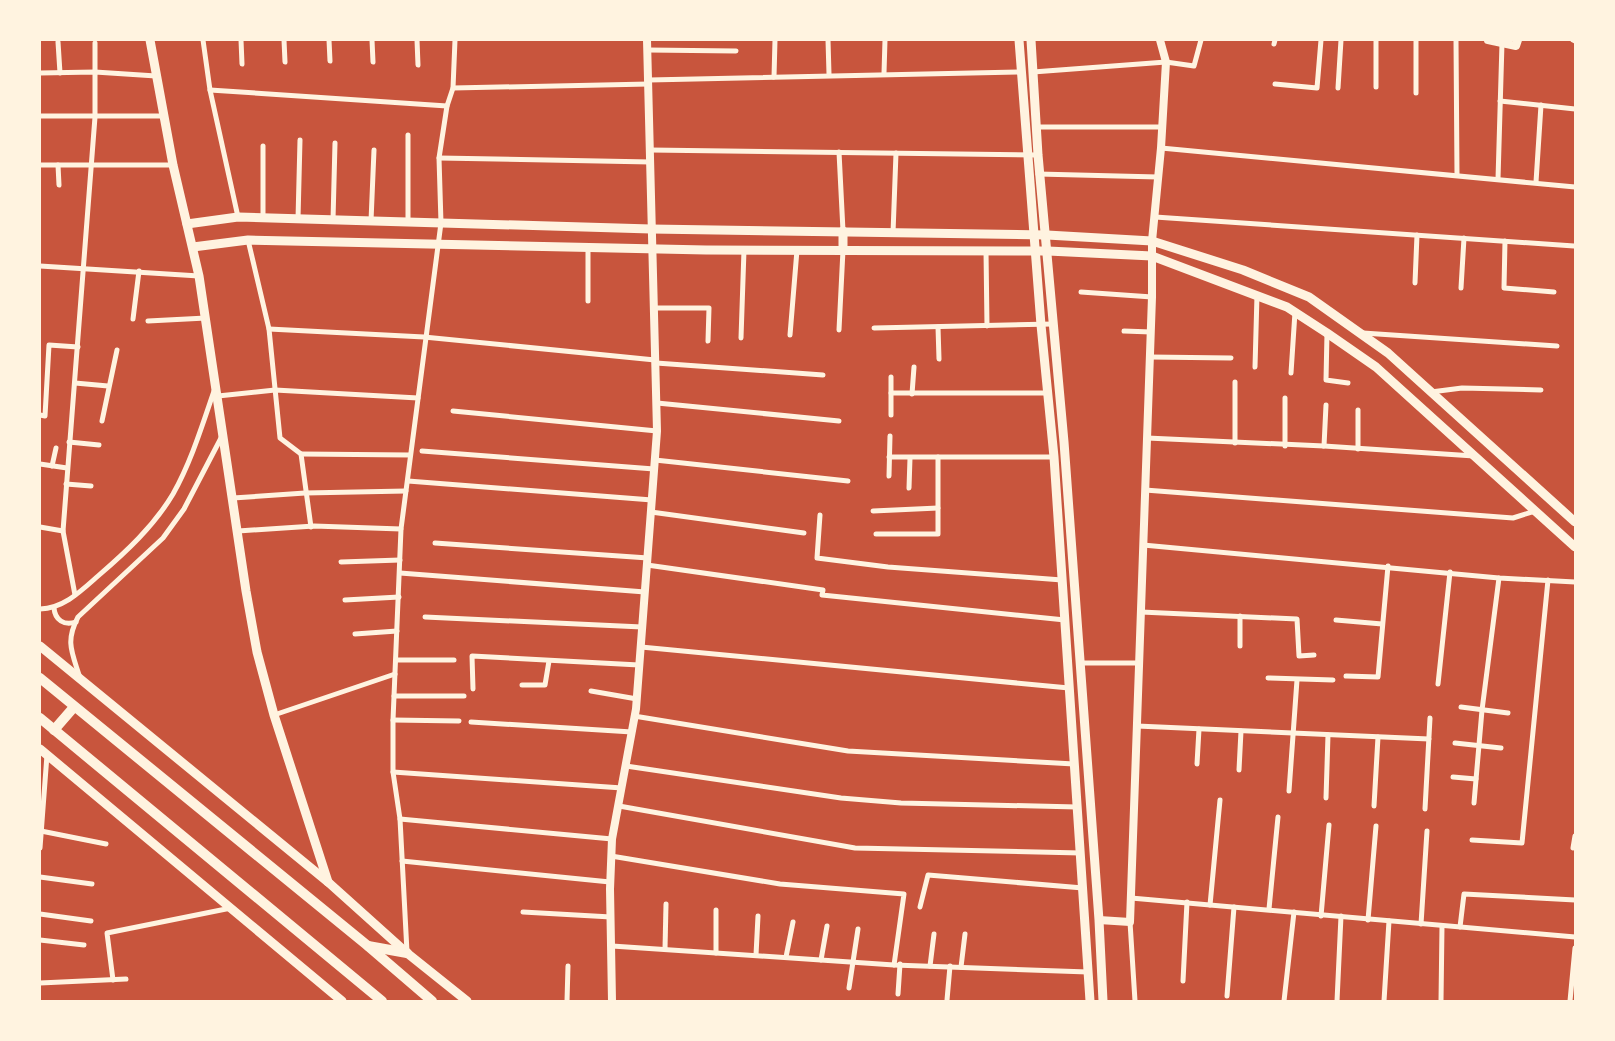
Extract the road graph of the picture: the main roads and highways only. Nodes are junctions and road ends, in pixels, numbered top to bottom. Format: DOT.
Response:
graph roads {
  1 [pos="150,40"];
  2 [pos="1019,40"];
  3 [pos="1031,40"];
  4 [pos="188,224"];
  5 [pos="843,231"];
  6 [pos="1034,235"];
  7 [pos="1047,235"];
  8 [pos="194,247"];
  9 [pos="843,250"];
  10 [pos="1036,251"];
  11 [pos="1048,251"];
  12 [pos="1388,353"];
  13 [pos="1376,367"];
  14 [pos="1053,442"];
  15 [pos="1064,442"];
  16 [pos="1575,522"];
  17 [pos="1575,547"];
  18 [pos="40,646"];
  19 [pos="40,678"];
  20 [pos="74,707"];
  21 [pos="40,718"];
  22 [pos="54,730"];
  23 [pos="44,752"];
  24 [pos="328,882"];
  25 [pos="368,946"];
  26 [pos="407,953"];
  27 [pos="342,1001"];
  28 [pos="382,1001"];
  29 [pos="432,1001"];
  30 [pos="467,1001"];
  31 [pos="1090,1001"];
  32 [pos="1102,1001"];
  1 -- 4 [label="main road"];
  2 -- 6 [label="main road"];
  3 -- 7 [label="main road"];
  4 -- 5 [label="main road"];
  4 -- 8 [label="main road"];
  5 -- 6 [label="main road"];
  5 -- 9 [label="main road"];
  6 -- 7 [label="main road"];
  6 -- 10 [label="main road"];
  7 -- 11 [label="main road"];
  7 -- 12 [label="main road"];
  8 -- 9 [label="main road"];
  8 -- 24 [label="main road"];
  9 -- 10 [label="main road"];
  10 -- 11 [label="main road"];
  10 -- 14 [label="main road"];
  11 -- 13 [label="main road"];
  11 -- 15 [label="main road"];
  12 -- 13 [label="main road"];
  12 -- 16 [label="main road"];
  13 -- 17 [label="main road"];
  14 -- 15 [label="main road"];
  14 -- 31 [label="main road"];
  15 -- 32 [label="main road"];
  18 -- 24 [label="main road"];
  19 -- 20 [label="highway"];
  20 -- 22 [label="highway"];
  20 -- 25 [label="highway"];
  21 -- 22 [label="highway"];
  22 -- 28 [label="highway"];
  23 -- 27 [label="main road"];
  24 -- 26 [label="main road"];
  25 -- 26 [label="highway"];
  25 -- 29 [label="highway"];
  26 -- 30 [label="main road"];
}
